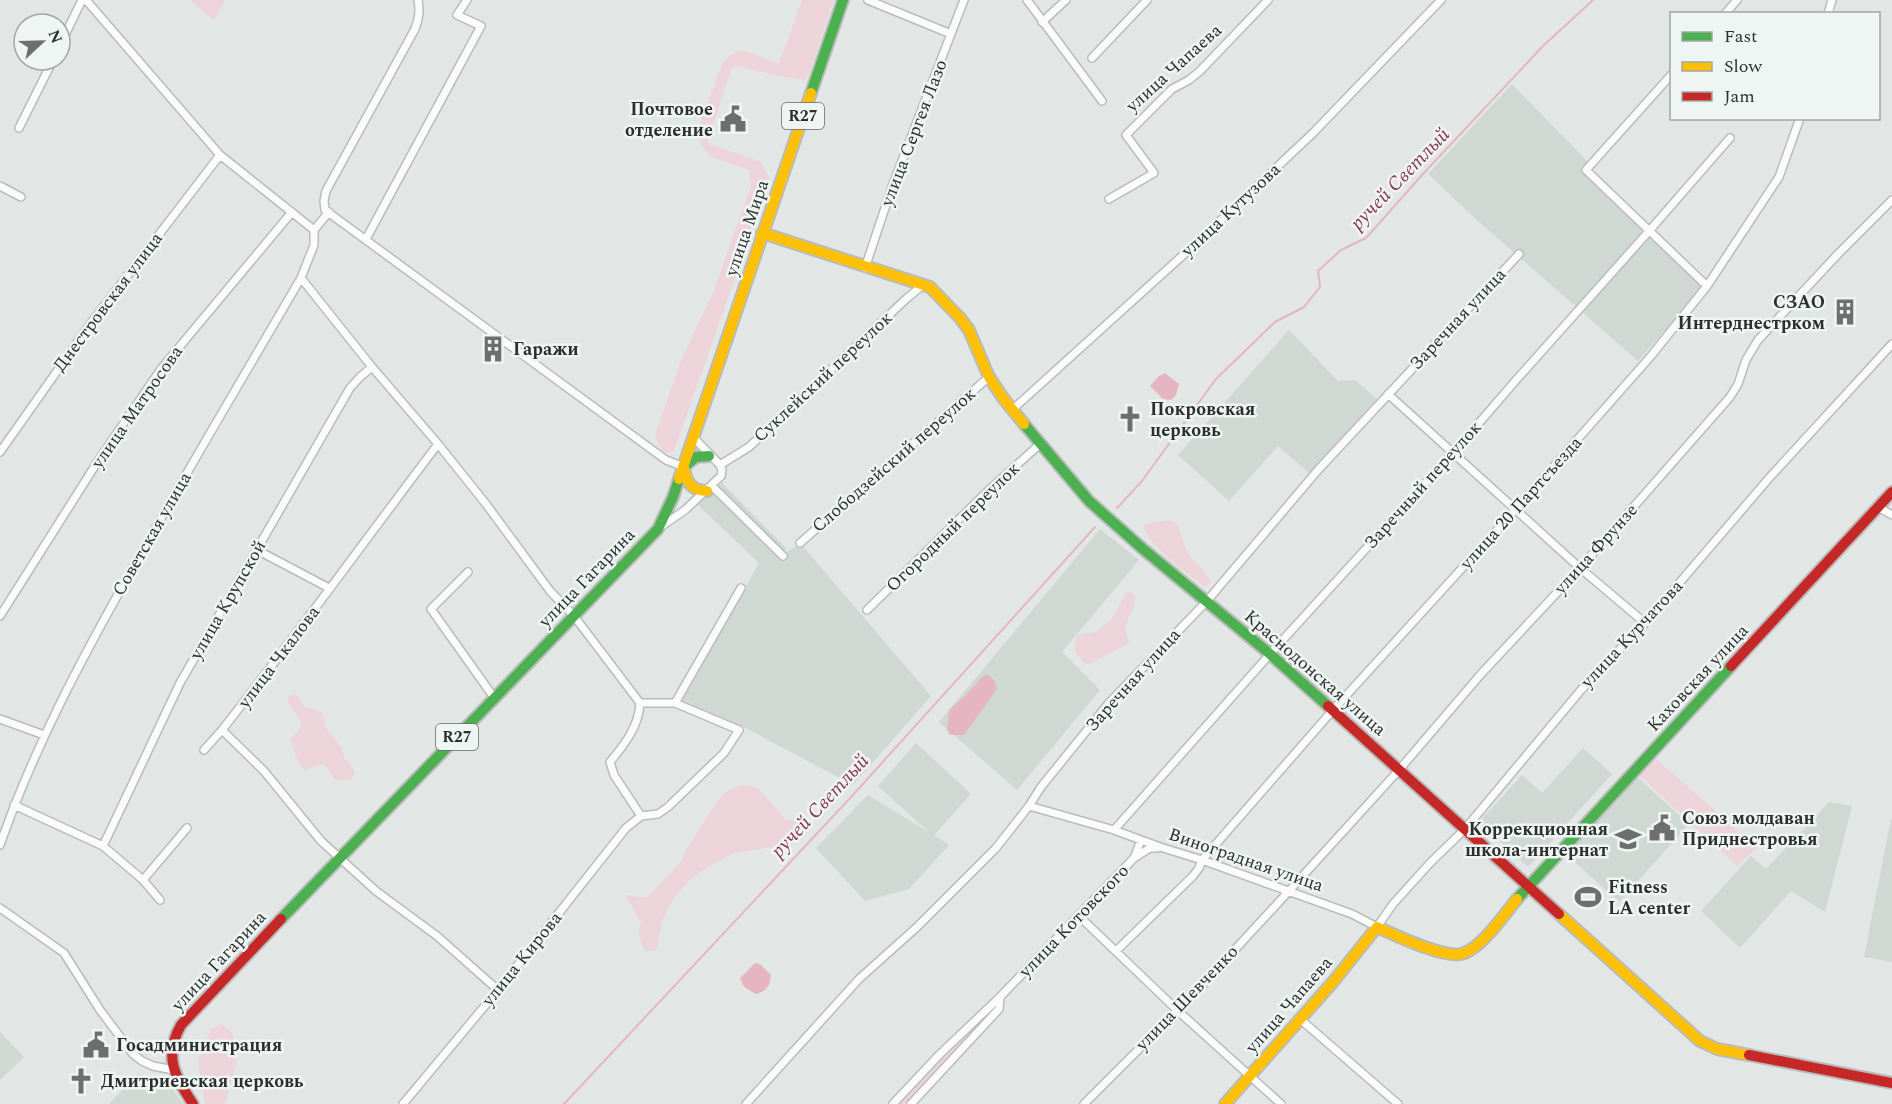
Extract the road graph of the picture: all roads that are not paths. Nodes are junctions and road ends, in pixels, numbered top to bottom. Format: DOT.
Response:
graph roads {
  1 [pos="84,0"];
  2 [pos="418,0"];
  3 [pos="467,0"];
  4 [pos="843,0"];
  5 [pos="868,0"];
  6 [pos="964,0"];
  7 [pos="1027,0"];
  8 [pos="1066,0"];
  9 [pos="1147,0"];
  10 [pos="1268,0"];
  11 [pos="1441,0"];
  12 [pos="1737,0"];
  13 [pos="1727,12"];
  14 [pos="72,22"];
  15 [pos="1042,22"];
  16 [pos="951,34"];
  17 [pos="1092,58"];
  18 [pos="47,72"];
  19 [pos="1670,75"];
  20 [pos="1102,101"];
  21 [pos="1799,120"];
  22 [pos="19,128"];
  23 [pos="1730,138"];
  24 [pos="220,155"];
  25 [pos="0,186"];
  26 [pos="21,196"];
  27 [pos="1109,199"];
  28 [pos="1892,200"];
  29 [pos="292,212"];
  30 [pos="329,212"];
  31 [pos="314,230"];
  32 [pos="1650,230"];
  33 [pos="762,232"];
  34 [pos="366,239"];
  35 [pos="1519,254"];
  36 [pos="865,268"];
  37 [pos="301,278"];
  38 [pos="923,285"];
  39 [pos="1707,286"];
  40 [pos="1892,344"];
  41 [pos="372,367"];
  42 [pos="989,377"];
  43 [pos="1388,393"];
  44 [pos="1012,410"];
  45 [pos="694,438"];
  46 [pos="438,444"];
  47 [pos="1040,444"];
  48 [pos="0,452"];
  49 [pos="1454,452"];
  50 [pos="709,456"];
  51 [pos="720,465"];
  52 [pos="684,467"];
  53 [pos="710,489"];
  54 [pos="1892,492"];
  55 [pos="1878,507"];
  56 [pos="1516,509"];
  57 [pos="1892,515"];
  58 [pos="657,529"];
  59 [pos="800,543"];
  60 [pos="257,550"];
  61 [pos="783,556"];
  62 [pos="1580,568"];
  63 [pos="468,572"];
  64 [pos="330,588"];
  65 [pos="741,588"];
  66 [pos="1207,601"];
  67 [pos="867,610"];
  68 [pos="0,616"];
  69 [pos="574,616"];
  70 [pos="1645,623"];
  71 [pos="1270,654"];
  72 [pos="495,699"];
  73 [pos="640,703"];
  74 [pos="675,703"];
  75 [pos="1333,710"];
  76 [pos="0,719"];
  77 [pos="222,730"];
  78 [pos="44,735"];
  79 [pos="204,750"];
  80 [pos="1399,770"];
  81 [pos="14,805"];
  82 [pos="1029,806"];
  83 [pos="641,816"];
  84 [pos="187,828"];
  85 [pos="1465,829"];
  86 [pos="1114,830"];
  87 [pos="1140,840"];
  88 [pos="0,845"];
  89 [pos="103,846"];
  90 [pos="1160,847"];
  91 [pos="340,857"];
  92 [pos="1134,858"];
  93 [pos="1202,860"];
  94 [pos="143,880"];
  95 [pos="1528,886"];
  96 [pos="1289,891"];
  97 [pos="160,900"];
  98 [pos="0,908"];
  99 [pos="1079,916"];
  100 [pos="1377,927"];
  101 [pos="1116,951"];
  102 [pos="1448,954"];
  103 [pos="498,990"];
  104 [pos="1000,997"];
  105 [pos="1178,1010"];
  106 [pos="1300,1019"];
  107 [pos="174,1070"];
  108 [pos="1248,1075"];
  109 [pos="1892,1083"];
  110 [pos="192,1104"];
  111 [pos="403,1104"];
  112 [pos="746,1104"];
  113 [pos="893,1104"];
  114 [pos="911,1104"];
  115 [pos="1084,1104"];
  116 [pos="1224,1104"];
  117 [pos="1281,1104"];
  118 [pos="1398,1104"];
  1 -- 14 [label="street"];
  1 -- 24 [label="street"];
  2 -- 30 [label="street"];
  3 -- 34 [label="street"];
  4 -- 33 [label="street, улица Мира / R27"];
  5 -- 16 [label="street"];
  6 -- 16 [label="street, улица Сергея Лазо"];
  7 -- 15 [label="street"];
  8 -- 15 [label="street"];
  9 -- 17 [label="street"];
  10 -- 27 [label="street, улица Чапаева"];
  11 -- 44 [label="street, улица Кутузова"];
  12 -- 13 [label="street"];
  15 -- 20 [label="street"];
  16 -- 36 [label="street, улица Сергея Лазо"];
  18 -- 22 [label="street"];
  19 -- 32 [label="street"];
  21 -- 39 [label="street, улица 20 Партсъезда"];
  23 -- 32 [label="street, Заречный переулок"];
  24 -- 29 [label="street"];
  24 -- 48 [label="street, Днестровская улица"];
  25 -- 26 [label="street"];
  28 -- 62 [label="street, улица Фрунзе"];
  29 -- 31 [label="street"];
  29 -- 68 [label="street, улица Матросова"];
  30 -- 31 [label="street"];
  30 -- 34 [label="street"];
  31 -- 37 [label="street, Советская улица"];
  32 -- 39 [label="street"];
  32 -- 49 [label="street, Заречный переулок"];
  33 -- 36 [label="street, Краснодонская улица"];
  33 -- 45 [label="street, улица Мира / R27"];
  34 -- 52 [label="street"];
  35 -- 43 [label="street, Заречная улица"];
  36 -- 38 [label="street, Краснодонская улица"];
  37 -- 41 [label="street"];
  37 -- 78 [label="street, Советская улица"];
  38 -- 42 [label="street, Краснодонская улица"];
  38 -- 51 [label="street, Суклейский переулок"];
  39 -- 56 [label="street, улица 20 Партсъезда"];
  40 -- 70 [label="street, улица Курчатова"];
  41 -- 46 [label="street"];
  41 -- 60 [label="street, улица Крупской"];
  42 -- 44 [label="street, Краснодонская улица"];
  42 -- 59 [label="street, Слободзейский переулок"];
  43 -- 49 [label="street"];
  43 -- 66 [label="street, Заречная улица"];
  44 -- 47 [label="street, Краснодонская улица"];
  45 -- 50 [label="street"];
  45 -- 52 [label="street, улица Мира / R27"];
  46 -- 64 [label="street, улица Чкалова"];
  46 -- 69 [label="street"];
  47 -- 66 [label="street, Краснодонская улица"];
  47 -- 67 [label="street, Огородный переулок"];
  49 -- 56 [label="street"];
  49 -- 71 [label="street, Заречный переулок"];
  50 -- 51 [label="street"];
  50 -- 52 [label="street"];
  51 -- 53 [label="street"];
  52 -- 53 [label="street"];
  52 -- 58 [label="street, улица Гагарина / R27"];
  53 -- 58 [label="street"];
  53 -- 61 [label="street"];
  54 -- 55 [label="street, Каховская улица"];
  55 -- 57 [label="street"];
  55 -- 95 [label="street, Каховская улица"];
  56 -- 62 [label="street"];
  56 -- 75 [label="street, улица 20 Партсъезда"];
  58 -- 69 [label="street, улица Гагарина / R27"];
  60 -- 64 [label="street"];
  60 -- 89 [label="street, улица Крупской"];
  62 -- 70 [label="street"];
  62 -- 80 [label="street, улица Фрунзе"];
  63 -- 72 [label="street"];
  64 -- 77 [label="street, улица Чкалова"];
  65 -- 74 [label="street"];
  66 -- 71 [label="street, Краснодонская улица"];
  66 -- 82 [label="street, Заречная улица"];
  69 -- 72 [label="street, улица Гагарина / R27"];
  69 -- 73 [label="street"];
  70 -- 85 [label="street, улица Курчатова"];
  71 -- 75 [label="street, Краснодонская улица"];
  71 -- 86 [label="street, Заречный переулок"];
  72 -- 91 [label="street, улица Гагарина / R27"];
  73 -- 74 [label="street"];
  73 -- 83 [label="street"];
  74 -- 83 [label="street, улица Кирова"];
  75 -- 80 [label="street, Краснодонская улица"];
  75 -- 93 [label="street, улица 20 Партсъезда"];
  76 -- 78 [label="street"];
  77 -- 79 [label="street, улица Чкалова"];
  77 -- 91 [label="street"];
  78 -- 81 [label="street, Советская улица"];
  80 -- 85 [label="street, Краснодонская улица"];
  80 -- 96 [label="street, улица Фрунзе"];
  81 -- 88 [label="street, Советская улица"];
  81 -- 89 [label="street"];
  82 -- 86 [label="street, Виноградная улица"];
  82 -- 112 [label="street, Заречная улица"];
  83 -- 103 [label="street, улица Кирова"];
  84 -- 94 [label="street"];
  85 -- 95 [label="street, Краснодонская улица"];
  85 -- 100 [label="street, улица Курчатова"];
  86 -- 87 [label="street, Виноградная улица"];
  87 -- 90 [label="street, Виноградная улица"];
  87 -- 92 [label="street, улица Котовского"];
  89 -- 94 [label="street"];
  90 -- 92 [label="street"];
  90 -- 93 [label="street, Виноградная улица"];
  91 -- 103 [label="street"];
  91 -- 107 [label="street, улица Гагарина / R27"];
  92 -- 99 [label="street, улица Котовского"];
  93 -- 96 [label="street, Виноградная улица"];
  93 -- 101 [label="street, улица 20 Партсъезда"];
  94 -- 97 [label="street"];
  95 -- 102 [label="street, Каховская улица"];
  95 -- 109 [label="street, Краснодонская улица"];
  96 -- 100 [label="street, Виноградная улица"];
  96 -- 105 [label="street, улица Шевченко"];
  98 -- 107 [label="street"];
  99 -- 101 [label="street"];
  99 -- 104 [label="street, улица Котовского"];
  100 -- 102 [label="street, Виноградная улица"];
  100 -- 106 [label="street, улица Чапаева"];
  101 -- 105 [label="street"];
  103 -- 111 [label="street, улица Кирова"];
  104 -- 113 [label="street, улица Котовского"];
  104 -- 114 [label="street, улица Котовского"];
  105 -- 108 [label="street"];
  105 -- 115 [label="street, улица Шевченко"];
  106 -- 108 [label="street, улица Чапаева"];
  106 -- 118 [label="street"];
  107 -- 110 [label="street, улица Гагарина / R27"];
  108 -- 116 [label="street, улица Чапаева"];
  108 -- 117 [label="street"];
}
